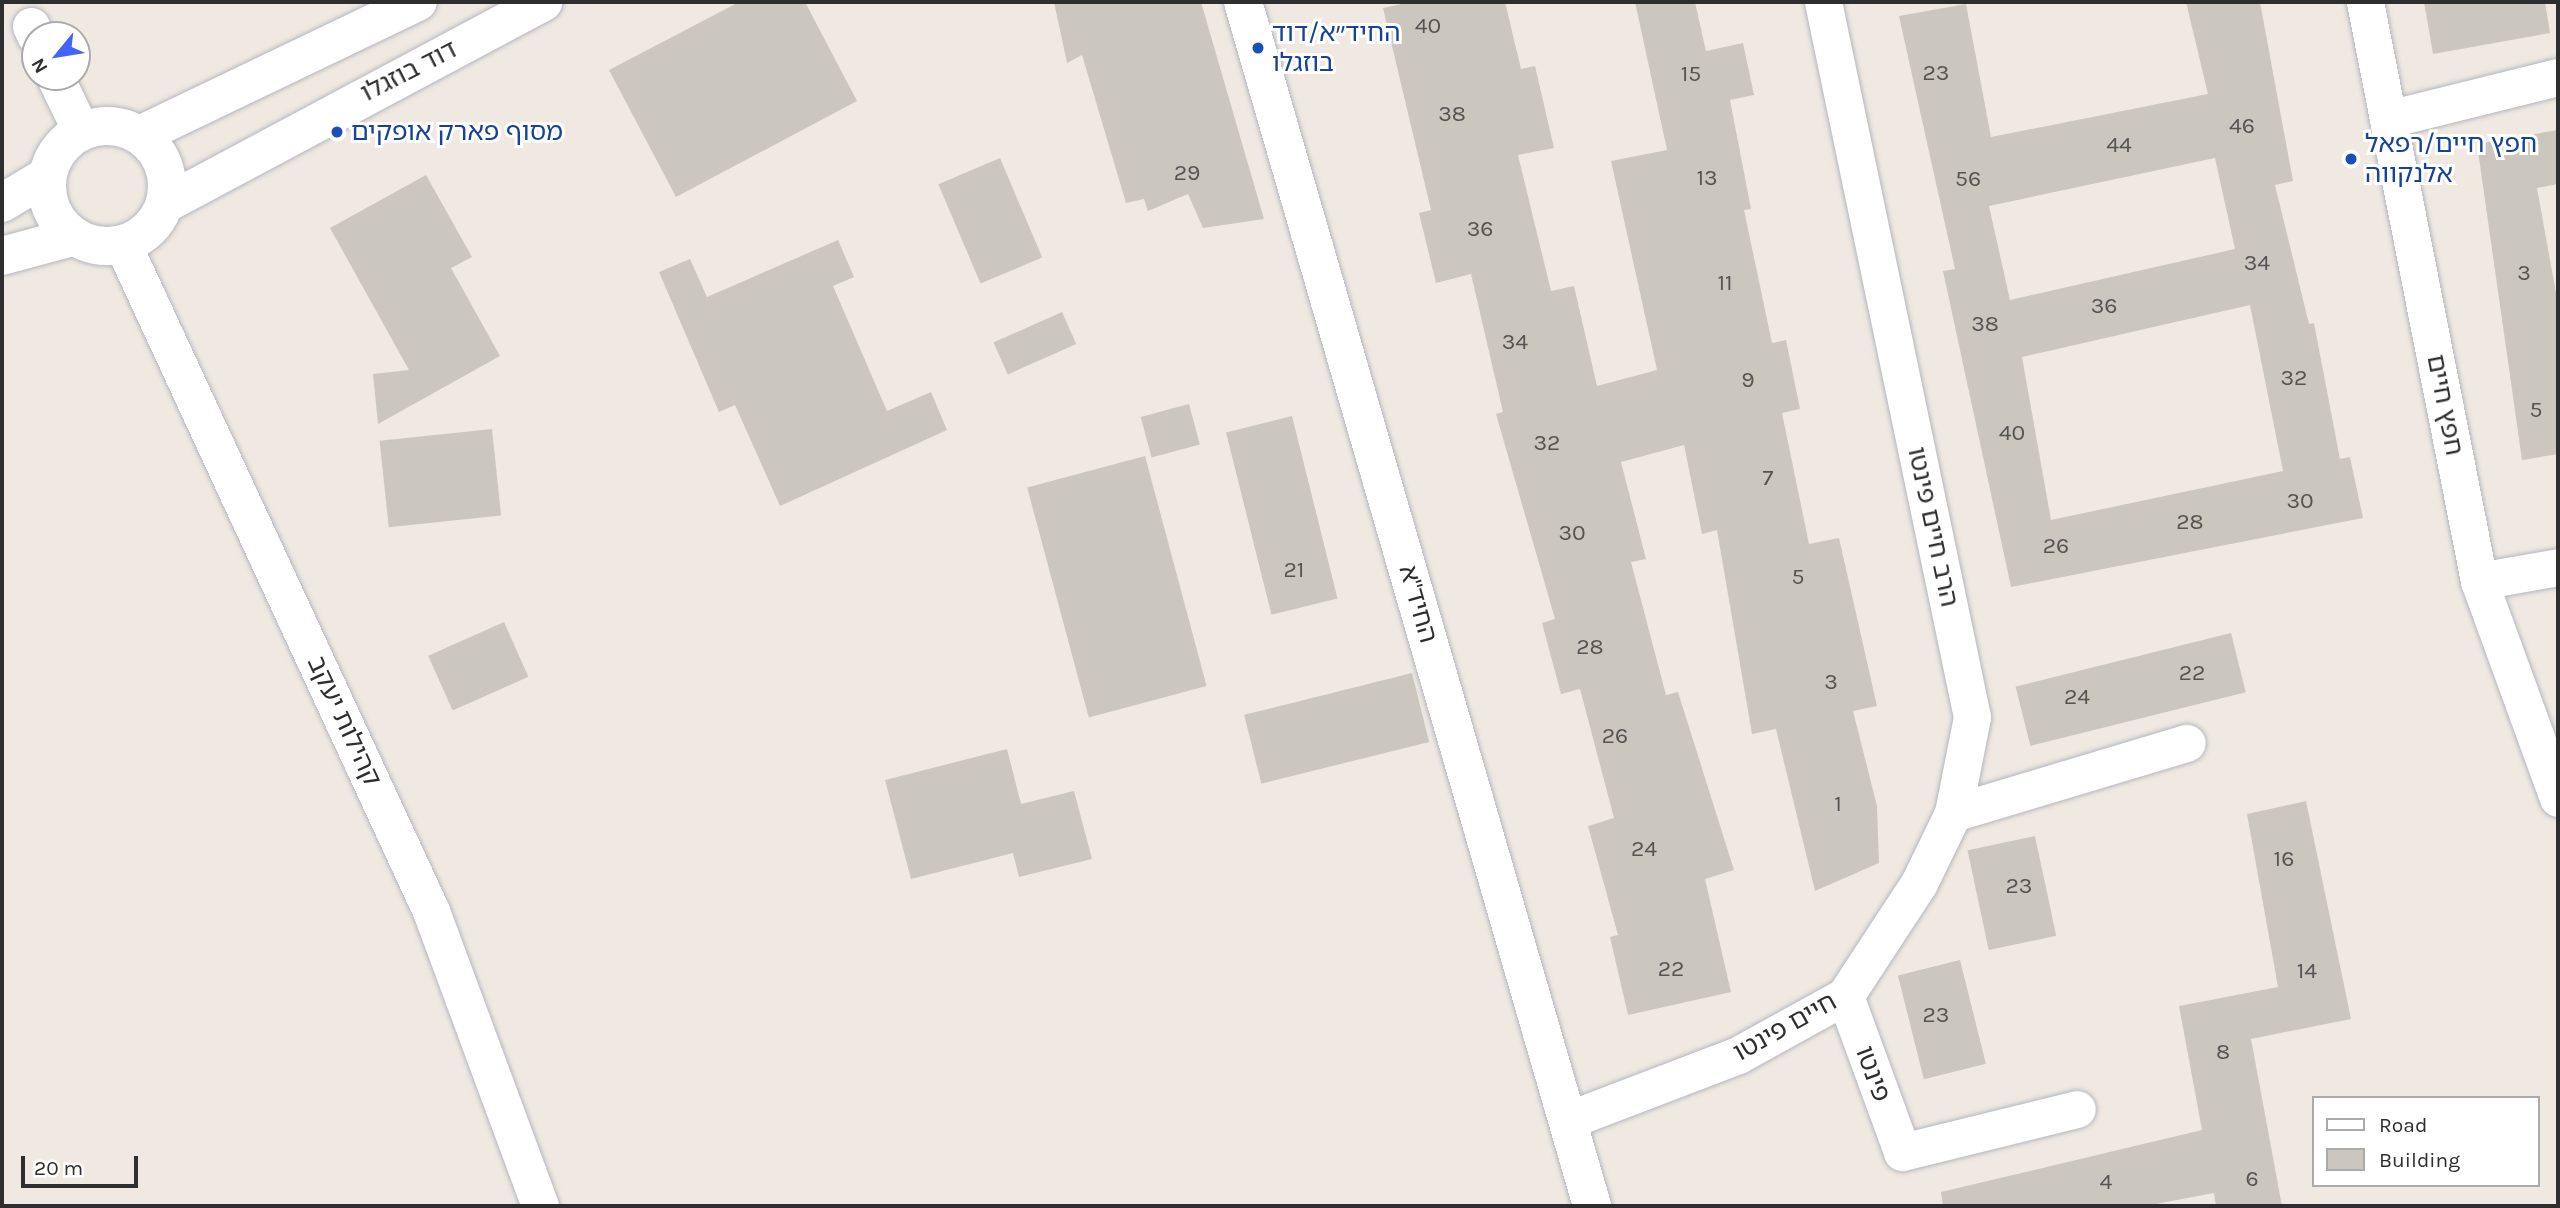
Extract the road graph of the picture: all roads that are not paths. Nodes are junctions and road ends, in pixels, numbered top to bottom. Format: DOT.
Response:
graph roads {
  1 [pos="418,2"];
  2 [pos="544,2"];
  3 [pos="1243,2"];
  4 [pos="1823,2"];
  5 [pos="2365,2"];
  6 [pos="2558,77"];
  7 [pos="62,91"];
  8 [pos="2388,119"];
  9 [pos="81,131"];
  10 [pos="140,135"];
  11 [pos="47,176"];
  12 [pos="2,203"];
  13 [pos="164,204"];
  14 [pos="72,237"];
  15 [pos="124,244"];
  16 [pos="2,256"];
  17 [pos="2558,567"];
  18 [pos="2479,581"];
  19 [pos="2186,743"];
  20 [pos="2558,798"];
  21 [pos="1953,813"];
  22 [pos="1845,996"];
  23 [pos="2077,1109"];
  24 [pos="1568,1120"];
  25 [pos="540,1206"];
  26 [pos="1592,1206"];
  1 -- 10 [label="street"];
  2 -- 13 [label="street, דוד בוזגלו"];
  3 -- 24 [label="street, החיד\"א"];
  4 -- 21 [label="street, הרב חיים פינטו"];
  5 -- 8 [label="street, חפץ חיים"];
  6 -- 8 [label="street"];
  7 -- 9 [label="street"];
  8 -- 18 [label="street, חפץ חיים"];
  9 -- 10 [label="street"];
  9 -- 11 [label="street"];
  10 -- 13 [label="street"];
  11 -- 12 [label="street"];
  11 -- 14 [label="street"];
  13 -- 15 [label="street"];
  14 -- 15 [label="street"];
  14 -- 16 [label="street"];
  15 -- 25 [label="street, קהילות יעקב"];
  17 -- 18 [label="street"];
  18 -- 20 [label="street, חפץ חיים"];
  19 -- 21 [label="street"];
  21 -- 22 [label="street, חיים פינטו"];
  22 -- 23 [label="street, פינטו"];
  22 -- 24 [label="street, חיים פינטו"];
  24 -- 26 [label="street, החיד\"א"];
}
